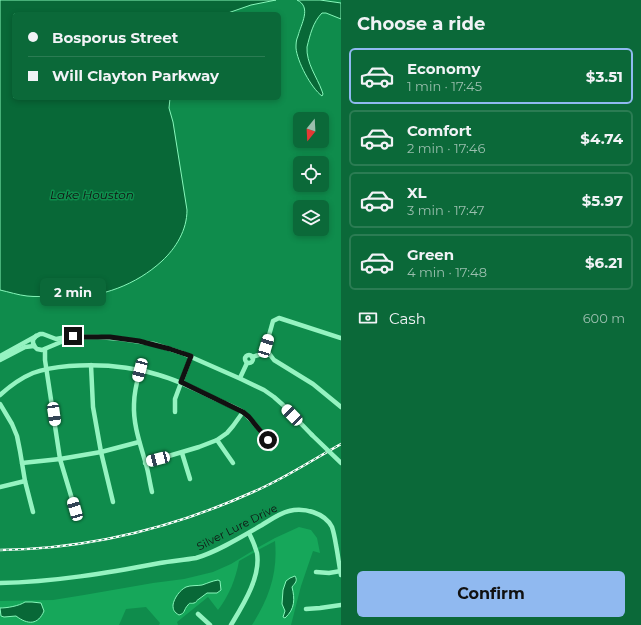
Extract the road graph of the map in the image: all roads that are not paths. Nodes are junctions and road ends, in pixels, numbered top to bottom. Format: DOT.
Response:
graph roads {
  1 [pos="36,336"];
  2 [pos="47,336"];
  3 [pos="81,337"];
  4 [pos="341,338"];
  5 [pos="34,346"];
  6 [pos="46,349"];
  7 [pos="40,350"];
  8 [pos="268,352"];
  9 [pos="0,356"];
  10 [pos="191,356"];
  11 [pos="0,360"];
  12 [pos="45,360"];
  13 [pos="91,365"];
  14 [pos="47,369"];
  15 [pos="140,370"];
  16 [pos="240,378"];
  17 [pos="181,382"];
  18 [pos="0,395"];
  19 [pos="0,404"];
  20 [pos="341,408"];
  21 [pos="175,412"];
  22 [pos="243,412"];
  23 [pos="217,440"];
  24 [pos="140,442"];
  25 [pos="271,449"];
  26 [pos="100,452"];
  27 [pos="182,452"];
  28 [pos="60,459"];
  29 [pos="22,463"];
  30 [pos="145,463"];
  31 [pos="232,463"];
  32 [pos="341,463"];
  33 [pos="190,480"];
  34 [pos="25,481"];
  35 [pos="0,487"];
  36 [pos="152,492"];
  37 [pos="113,502"];
  38 [pos="75,509"];
  39 [pos="33,512"];
  40 [pos="249,533"];
  41 [pos="316,572"];
  42 [pos="341,572"];
  43 [pos="0,583"];
  44 [pos="341,605"];
  45 [pos="306,609"];
  46 [pos="198,614"];
  47 [pos="210,625"];
  48 [pos="231,625"];
  1 -- 2 [label="street"];
  1 -- 5 [label="street"];
  1 -- 9 [label="street"];
  2 -- 3 [label="street"];
  2 -- 6 [label="street"];
  3 -- 6 [label="street"];
  3 -- 10 [label="street"];
  4 -- 8 [label="street"];
  5 -- 7 [label="street"];
  5 -- 11 [label="street"];
  6 -- 7 [label="street"];
  6 -- 12 [label="street"];
  7 -- 12 [label="street"];
  8 -- 16 [label="street"];
  8 -- 20 [label="street"];
  10 -- 16 [label="street"];
  10 -- 17 [label="street"];
  12 -- 14 [label="street"];
  13 -- 14 [label="street"];
  13 -- 15 [label="street"];
  13 -- 26 [label="street"];
  14 -- 18 [label="street"];
  14 -- 28 [label="street"];
  15 -- 17 [label="street"];
  15 -- 24 [label="street"];
  16 -- 32 [label="street, bridge"];
  17 -- 21 [label="street"];
  17 -- 22 [label="street"];
  19 -- 29 [label="street"];
  22 -- 23 [label="street"];
  22 -- 25 [label="street"];
  23 -- 27 [label="street"];
  23 -- 31 [label="street"];
  24 -- 26 [label="street"];
  24 -- 30 [label="street"];
  26 -- 28 [label="street"];
  26 -- 37 [label="street"];
  27 -- 30 [label="street"];
  27 -- 33 [label="street"];
  28 -- 29 [label="street"];
  28 -- 38 [label="street"];
  29 -- 34 [label="street"];
  30 -- 36 [label="street"];
  34 -- 35 [label="street"];
  34 -- 39 [label="street"];
  40 -- 42 [label="street, Silver Lure Drive"];
  40 -- 43 [label="street, Silver Lure Drive"];
  40 -- 48 [label="street"];
  41 -- 42 [label="street"];
  44 -- 45 [label="street"];
  46 -- 47 [label="street"];
}
